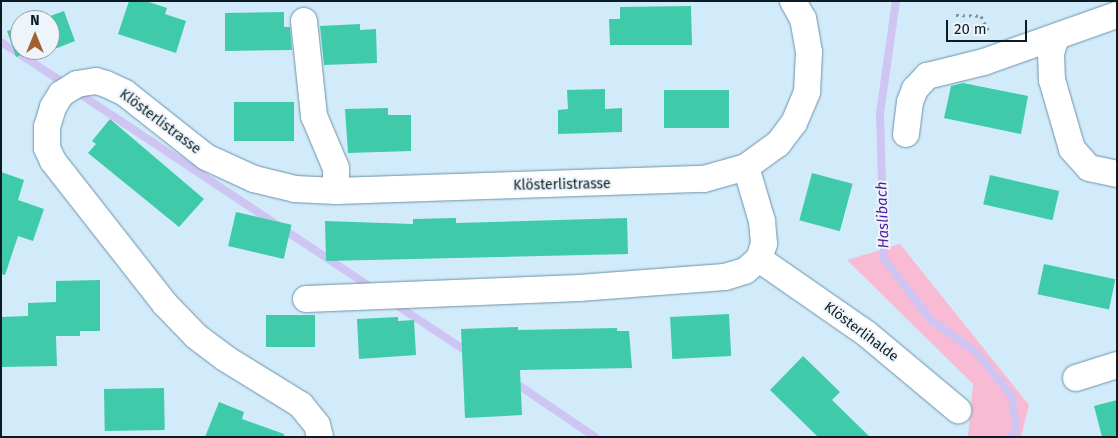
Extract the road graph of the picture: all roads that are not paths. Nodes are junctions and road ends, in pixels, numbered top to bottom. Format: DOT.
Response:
graph roads {
  1 [pos="793,1"];
  2 [pos="1117,15"];
  3 [pos="304,20"];
  4 [pos="1056,37"];
  5 [pos="906,134"];
  6 [pos="746,167"];
  7 [pos="1117,174"];
  8 [pos="336,191"];
  9 [pos="759,260"];
  10 [pos="306,299"];
  11 [pos="1117,365"];
  12 [pos="1076,378"];
  13 [pos="958,410"];
  14 [pos="320,437"];
  1 -- 6 [label="street, Klösterlistrasse"];
  2 -- 4 [label="street"];
  3 -- 8 [label="street"];
  4 -- 5 [label="street"];
  4 -- 7 [label="street"];
  6 -- 8 [label="street, Klösterlistrasse"];
  6 -- 9 [label="street"];
  8 -- 14 [label="street, Klösterlistrasse"];
  9 -- 10 [label="street"];
  9 -- 13 [label="street, Klösterlihalde"];
  11 -- 12 [label="street"];
}
